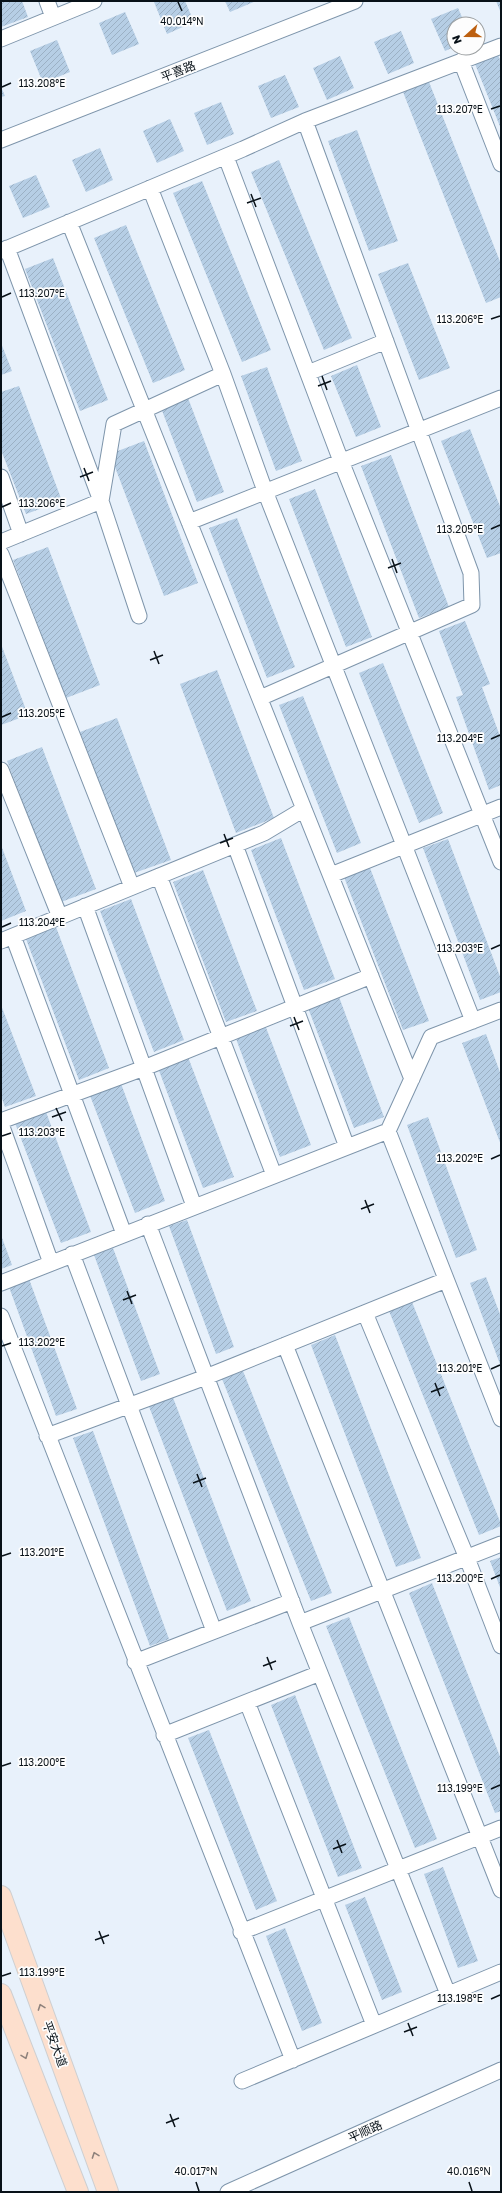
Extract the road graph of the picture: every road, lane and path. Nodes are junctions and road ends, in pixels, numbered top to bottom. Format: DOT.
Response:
graph roads {
  1 [pos="47,1"];
  2 [pos="94,1"];
  3 [pos="355,1"];
  4 [pos="53,17"];
  5 [pos="1,39"];
  6 [pos="501,46"];
  7 [pos="461,61"];
  8 [pos="305,121"];
  9 [pos="1,140"];
  10 [pos="226,157"];
  11 [pos="501,164"];
  12 [pos="150,188"];
  13 [pos="69,222"];
  14 [pos="4,250"];
  15 [pos="386,341"];
  16 [pos="223,374"];
  17 [pos="308,374"];
  18 [pos="500,401"];
  19 [pos="144,410"];
  20 [pos="419,430"];
  21 [pos="341,461"];
  22 [pos="1,477"];
  23 [pos="265,491"];
  24 [pos="101,501"];
  25 [pos="189,522"];
  26 [pos="22,534"];
  27 [pos="1,542"];
  28 [pos="1,554"];
  29 [pos="139,616"];
  30 [pos="410,633"];
  31 [pos="334,666"];
  32 [pos="260,698"];
  33 [pos="1,770"];
  34 [pos="501,807"];
  35 [pos="304,809"];
  36 [pos="483,814"];
  37 [pos="235,844"];
  38 [pos="404,846"];
  39 [pos="501,862"];
  40 [pos="331,875"];
  41 [pos="159,876"];
  42 [pos="132,887"];
  43 [pos="85,906"];
  44 [pos="60,917"];
  45 [pos="7,938"];
  46 [pos="371,976"];
  47 [pos="295,1006"];
  48 [pos="501,1010"];
  49 [pos="473,1021"];
  50 [pos="221,1037"];
  51 [pos="144,1068"];
  52 [pos="412,1079"];
  53 [pos="72,1094"];
  54 [pos="1,1121"];
  55 [pos="1,1124"];
  56 [pos="388,1131"];
  57 [pos="347,1147"];
  58 [pos="274,1175"];
  59 [pos="194,1206"];
  60 [pos="148,1224"];
  61 [pos="124,1234"];
  62 [pos="72,1254"];
  63 [pos="51,1263"];
  64 [pos="446,1280"];
  65 [pos="1,1283"];
  66 [pos="365,1313"];
  67 [pos="1,1316"];
  68 [pos="285,1345"];
  69 [pos="206,1377"];
  70 [pos="130,1405"];
  71 [pos="501,1419"];
  72 [pos="47,1436"];
  73 [pos="501,1544"];
  74 [pos="467,1558"];
  75 [pos="381,1591"];
  76 [pos="292,1601"];
  77 [pos="300,1623"];
  78 [pos="214,1631"];
  79 [pos="501,1646"];
  80 [pos="135,1662"];
  81 [pos="320,1673"];
  82 [pos="248,1702"];
  83 [pos="164,1736"];
  84 [pos="501,1828"];
  85 [pos="481,1836"];
  86 [pos="398,1869"];
  87 [pos="501,1890"];
  88 [pos="1,1896"];
  89 [pos="324,1899"];
  90 [pos="241,1932"];
  91 [pos="501,1973"];
  92 [pos="1,1994"];
  93 [pos="448,1994"];
  94 [pos="374,2025"];
  95 [pos="293,2060"];
  96 [pos="501,2070"];
  97 [pos="242,2081"];
  98 [pos="78,2192"];
  99 [pos="108,2192"];
  100 [pos="228,2192"];
  1 -- 4 [label="street"];
  2 -- 4 [label="street"];
  3 -- 9 [label="street, 平喜路"];
  4 -- 5 [label="street"];
  6 -- 7 [label="street"];
  7 -- 8 [label="street"];
  7 -- 11 [label="street"];
  8 -- 10 [label="street"];
  8 -- 15 [label="street"];
  10 -- 12 [label="street"];
  10 -- 17 [label="street"];
  12 -- 13 [label="street"];
  12 -- 16 [label="street"];
  13 -- 14 [label="street"];
  13 -- 19 [label="street"];
  14 -- 24 [label="street"];
  15 -- 17 [label="street"];
  15 -- 20 [label="street"];
  16 -- 19 [label="street"];
  16 -- 23 [label="street"];
  17 -- 21 [label="street"];
  18 -- 20 [label="street"];
  19 -- 24 [label="street"];
  19 -- 25 [label="street"];
  20 -- 21 [label="street"];
  20 -- 30 [label="street"];
  21 -- 23 [label="street"];
  21 -- 30 [label="street"];
  22 -- 26 [label="street"];
  23 -- 25 [label="street"];
  23 -- 31 [label="street"];
  24 -- 26 [label="street"];
  24 -- 29 [label="street"];
  25 -- 32 [label="street"];
  26 -- 27 [label="street"];
  28 -- 42 [label="street"];
  30 -- 31 [label="street"];
  30 -- 36 [label="street"];
  31 -- 32 [label="street"];
  31 -- 38 [label="street"];
  32 -- 35 [label="street"];
  33 -- 44 [label="street"];
  34 -- 36 [label="street"];
  35 -- 37 [label="street"];
  35 -- 40 [label="street"];
  36 -- 38 [label="street"];
  36 -- 39 [label="street"];
  37 -- 41 [label="street"];
  37 -- 47 [label="street"];
  38 -- 40 [label="street"];
  38 -- 49 [label="street"];
  40 -- 46 [label="street"];
  41 -- 42 [label="street"];
  41 -- 50 [label="street"];
  42 -- 43 [label="street"];
  43 -- 44 [label="street"];
  43 -- 51 [label="street"];
  44 -- 45 [label="street"];
  45 -- 53 [label="street"];
  46 -- 47 [label="street"];
  46 -- 52 [label="street"];
  47 -- 50 [label="street"];
  47 -- 57 [label="street"];
  48 -- 49 [label="street"];
  49 -- 52 [label="street"];
  50 -- 51 [label="street"];
  50 -- 58 [label="street"];
  51 -- 53 [label="street"];
  51 -- 59 [label="street"];
  52 -- 56 [label="street"];
  53 -- 54 [label="street"];
  53 -- 61 [label="street"];
  55 -- 63 [label="street"];
  56 -- 57 [label="street"];
  56 -- 64 [label="street"];
  57 -- 58 [label="street"];
  58 -- 59 [label="street"];
  59 -- 60 [label="street"];
  60 -- 61 [label="street"];
  60 -- 69 [label="street"];
  61 -- 62 [label="street"];
  62 -- 63 [label="street"];
  62 -- 70 [label="street"];
  63 -- 65 [label="street"];
  64 -- 66 [label="street"];
  64 -- 71 [label="street"];
  66 -- 68 [label="street"];
  66 -- 74 [label="street"];
  67 -- 72 [label="street"];
  68 -- 69 [label="street"];
  68 -- 75 [label="street"];
  69 -- 70 [label="street"];
  69 -- 76 [label="street"];
  70 -- 72 [label="street"];
  70 -- 78 [label="street"];
  72 -- 80 [label="street"];
  73 -- 74 [label="street"];
  74 -- 75 [label="street"];
  74 -- 79 [label="street"];
  75 -- 77 [label="street"];
  75 -- 85 [label="street"];
  76 -- 77 [label="street"];
  76 -- 78 [label="street"];
  77 -- 81 [label="street"];
  78 -- 80 [label="street"];
  80 -- 83 [label="street"];
  81 -- 82 [label="street"];
  81 -- 86 [label="street"];
  82 -- 83 [label="street"];
  82 -- 89 [label="street"];
  83 -- 90 [label="street"];
  84 -- 85 [label="street"];
  85 -- 86 [label="street"];
  85 -- 87 [label="street"];
  86 -- 89 [label="street"];
  86 -- 93 [label="street"];
  99 -- 88 [label="main road, 平安大道, one-way"];
  89 -- 90 [label="street"];
  89 -- 94 [label="street"];
  90 -- 95 [label="street"];
  91 -- 93 [label="street"];
  92 -- 98 [label="main road, one-way"];
  93 -- 94 [label="street"];
  94 -- 95 [label="street"];
  95 -- 97 [label="street"];
  96 -- 100 [label="street, 平顺路"];
}
